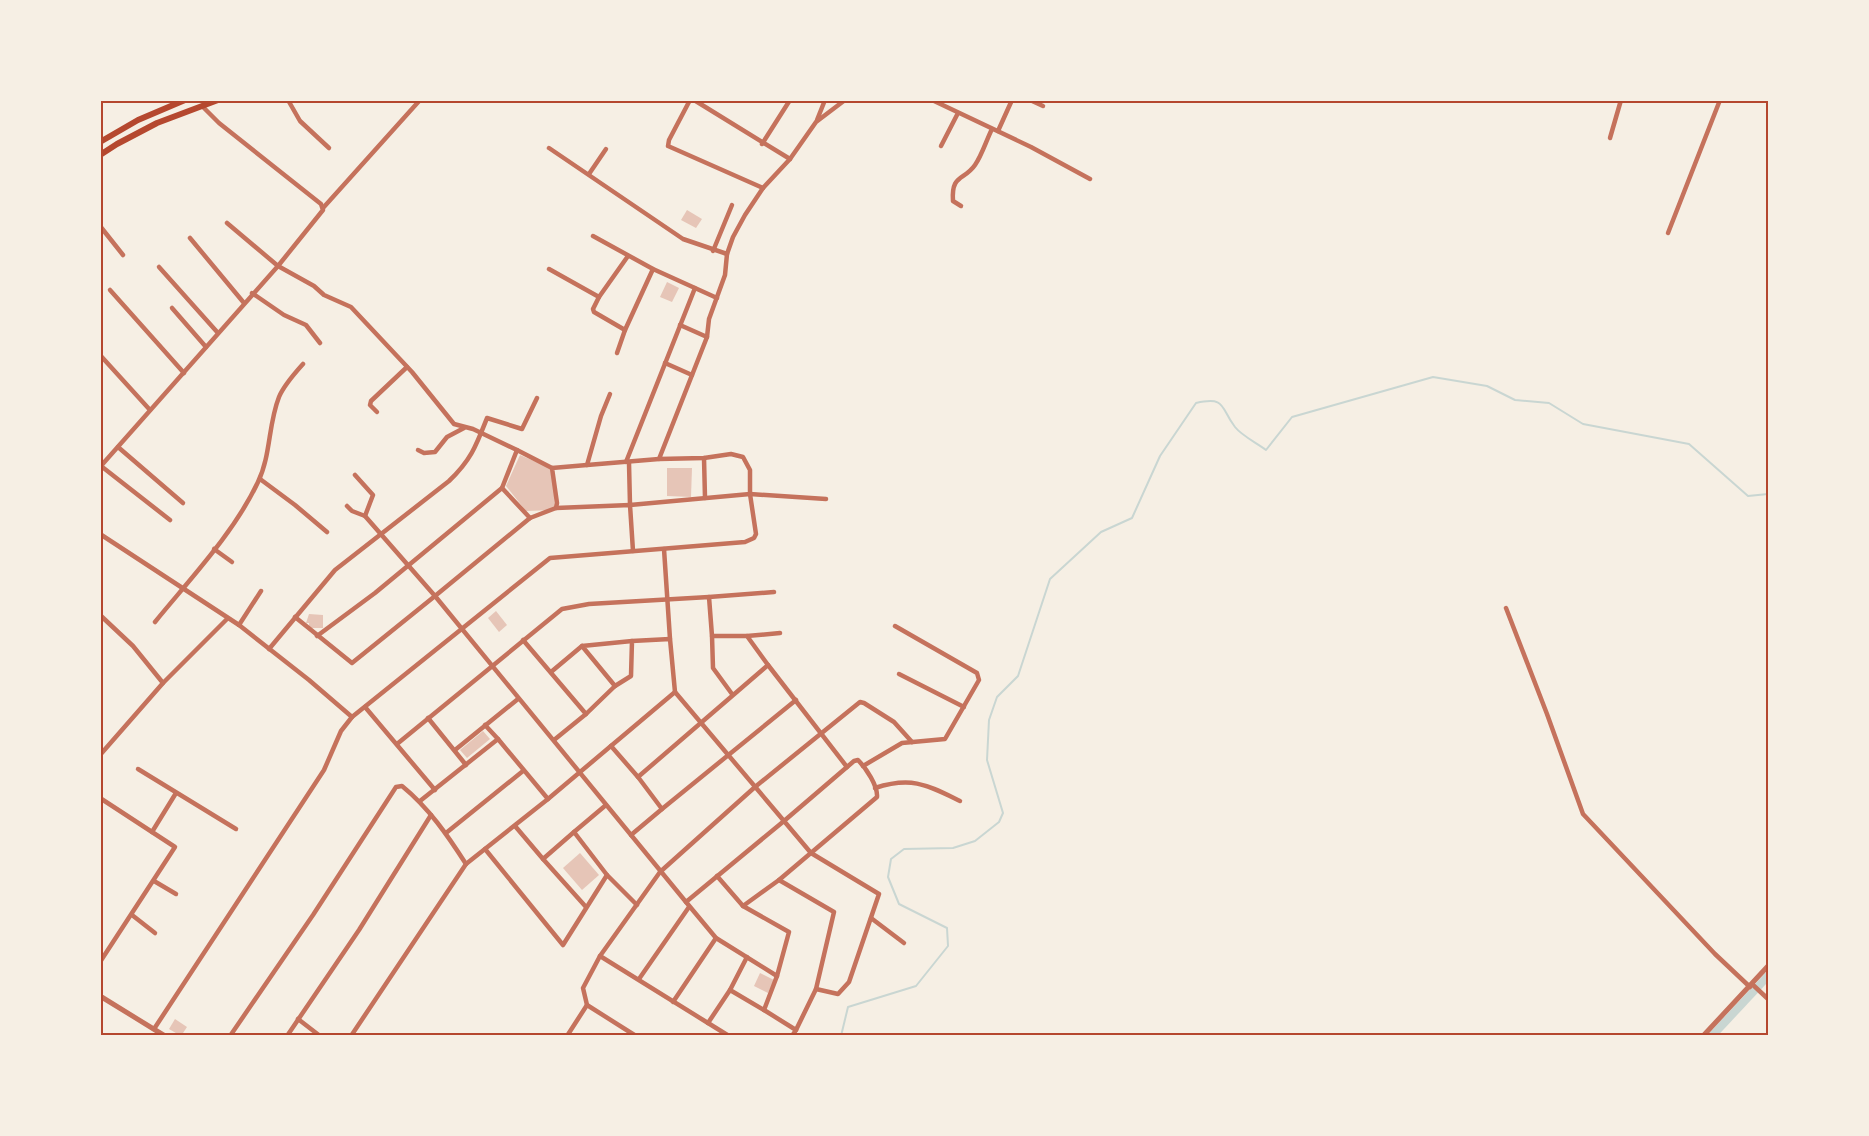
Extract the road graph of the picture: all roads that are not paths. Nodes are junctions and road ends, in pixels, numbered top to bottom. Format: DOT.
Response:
graph roads {
  1 [pos="185,100"];
  2 [pos="218,100"];
  3 [pos="288,100"];
  4 [pos="420,100"];
  5 [pos="692,100"];
  6 [pos="790,100"];
  7 [pos="825,100"];
  8 [pos="846,100"];
  9 [pos="932,100"];
  10 [pos="1012,100"];
  11 [pos="1030,100"];
  12 [pos="1621,100"];
  13 [pos="1720,100"];
  14 [pos="1042,106"];
  15 [pos="203,107"];
  16 [pos="958,113"];
  17 [pos="816,122"];
  18 [pos="992,129"];
  19 [pos="998,132"];
  20 [pos="1610,138"];
  21 [pos="100,142"];
  22 [pos="762,144"];
  23 [pos="941,146"];
  24 [pos="329,148"];
  25 [pos="549,148"];
  26 [pos="606,149"];
  27 [pos="100,155"];
  28 [pos="790,159"];
  29 [pos="589,174"];
  30 [pos="1090,179"];
  31 [pos="763,188"];
  32 [pos="732,205"];
  33 [pos="961,206"];
  34 [pos="324,208"];
  35 [pos="227,223"];
  36 [pos="100,226"];
  37 [pos="1668,233"];
  38 [pos="593,236"];
  39 [pos="190,238"];
  40 [pos="713,250"];
  41 [pos="727,254"];
  42 [pos="123,255"];
  43 [pos="628,256"];
  44 [pos="278,266"];
  45 [pos="159,267"];
  46 [pos="549,269"];
  47 [pos="653,269"];
  48 [pos="695,288"];
  49 [pos="110,290"];
  50 [pos="252,293"];
  51 [pos="600,297"];
  52 [pos="717,298"];
  53 [pos="244,303"];
  54 [pos="172,308"];
  55 [pos="680,325"];
  56 [pos="625,330"];
  57 [pos="218,333"];
  58 [pos="707,337"];
  59 [pos="320,343"];
  60 [pos="206,347"];
  61 [pos="617,353"];
  62 [pos="100,355"];
  63 [pos="665,363"];
  64 [pos="303,364"];
  65 [pos="407,367"];
  66 [pos="184,374"];
  67 [pos="692,375"];
  68 [pos="610,394"];
  69 [pos="537,398"];
  70 [pos="150,410"];
  71 [pos="377,412"];
  72 [pos="464,428"];
  73 [pos="481,434"];
  74 [pos="118,447"];
  75 [pos="418,450"];
  76 [pos="517,450"];
  77 [pos="704,458"];
  78 [pos="659,459"];
  79 [pos="628,462"];
  80 [pos="587,465"];
  81 [pos="101,466"];
  82 [pos="552,468"];
  83 [pos="355,474"];
  84 [pos="260,479"];
  85 [pos="502,488"];
  86 [pos="750,494"];
  87 [pos="705,498"];
  88 [pos="826,499"];
  89 [pos="183,503"];
  90 [pos="630,505"];
  91 [pos="347,506"];
  92 [pos="555,508"];
  93 [pos="365,516"];
  94 [pos="530,518"];
  95 [pos="170,520"];
  96 [pos="327,532"];
  97 [pos="381,533"];
  98 [pos="100,534"];
  99 [pos="214,549"];
  100 [pos="664,549"];
  101 [pos="633,550"];
  102 [pos="232,562"];
  103 [pos="409,565"];
  104 [pos="182,589"];
  105 [pos="261,591"];
  106 [pos="774,592"];
  107 [pos="435,596"];
  108 [pos="709,597"];
  109 [pos="669,599"];
  110 [pos="1506,608"];
  111 [pos="100,615"];
  112 [pos="295,617"];
  113 [pos="227,619"];
  114 [pos="155,622"];
  115 [pos="238,625"];
  116 [pos="895,626"];
  117 [pos="462,629"];
  118 [pos="780,633"];
  119 [pos="317,636"];
  120 [pos="712,636"];
  121 [pos="747,636"];
  122 [pos="670,639"];
  123 [pos="523,640"];
  124 [pos="632,641"];
  125 [pos="582,646"];
  126 [pos="269,649"];
  127 [pos="768,665"];
  128 [pos="491,666"];
  129 [pos="551,672"];
  130 [pos="899,674"];
  131 [pos="164,683"];
  132 [pos="615,686"];
  133 [pos="675,692"];
  134 [pos="732,694"];
  135 [pos="518,699"];
  136 [pos="796,700"];
  137 [pos="365,707"];
  138 [pos="964,707"];
  139 [pos="586,714"];
  140 [pos="352,717"];
  141 [pos="428,718"];
  142 [pos="701,722"];
  143 [pos="485,725"];
  144 [pos="821,733"];
  145 [pos="498,739"];
  146 [pos="554,740"];
  147 [pos="912,742"];
  148 [pos="397,744"];
  149 [pos="611,746"];
  150 [pos="455,750"];
  151 [pos="100,754"];
  152 [pos="728,754"];
  153 [pos="466,765"];
  154 [pos="863,766"];
  155 [pos="847,767"];
  156 [pos="138,769"];
  157 [pos="523,771"];
  158 [pos="579,773"];
  159 [pos="638,777"];
  160 [pos="755,787"];
  161 [pos="875,788"];
  162 [pos="435,790"];
  163 [pos="176,793"];
  164 [pos="100,798"];
  165 [pos="548,799"];
  166 [pos="420,801"];
  167 [pos="960,801"];
  168 [pos="606,805"];
  169 [pos="662,809"];
  170 [pos="431,815"];
  171 [pos="784,821"];
  172 [pos="515,826"];
  173 [pos="236,829"];
  174 [pos="152,832"];
  175 [pos="574,832"];
  176 [pos="446,833"];
  177 [pos="631,835"];
  178 [pos="485,849"];
  179 [pos="811,853"];
  180 [pos="543,859"];
  181 [pos="466,864"];
  182 [pos="660,872"];
  183 [pos="608,875"];
  184 [pos="717,876"];
  185 [pos="779,880"];
  186 [pos="154,881"];
  187 [pos="176,894"];
  188 [pos="637,905"];
  189 [pos="687,905"];
  190 [pos="743,906"];
  191 [pos="586,907"];
  192 [pos="132,915"];
  193 [pos="871,918"];
  194 [pos="155,933"];
  195 [pos="716,938"];
  196 [pos="904,943"];
  197 [pos="600,956"];
  198 [pos="747,957"];
  199 [pos="100,962"];
  200 [pos="1768,966"];
  201 [pos="777,976"];
  202 [pos="639,979"];
  203 [pos="1751,985"];
  204 [pos="816,989"];
  205 [pos="730,990"];
  206 [pos="100,996"];
  207 [pos="1768,999"];
  208 [pos="673,1002"];
  209 [pos="587,1005"];
  210 [pos="764,1010"];
  211 [pos="298,1019"];
  212 [pos="708,1023"];
  213 [pos="154,1029"];
  214 [pos="796,1030"];
  215 [pos="165,1035"];
  216 [pos="230,1035"];
  217 [pos="287,1035"];
  218 [pos="320,1035"];
  219 [pos="351,1035"];
  220 [pos="567,1035"];
  221 [pos="636,1035"];
  222 [pos="729,1035"];
  223 [pos="792,1035"];
  224 [pos="1702,1035"];
  1 -- 21 [label="main road"];
  2 -- 15 [label="main road"];
  3 -- 24 [label="street"];
  4 -- 34 [label="street"];
  5 -- 22 [label="street"];
  5 -- 31 [label="street"];
  6 -- 22 [label="street"];
  7 -- 17 [label="street"];
  8 -- 17 [label="street"];
  9 -- 16 [label="street"];
  10 -- 19 [label="street"];
  11 -- 14 [label="street"];
  12 -- 20 [label="street"];
  13 -- 37 [label="street"];
  15 -- 27 [label="main road"];
  15 -- 34 [label="street"];
  16 -- 18 [label="street"];
  16 -- 23 [label="street"];
  17 -- 28 [label="street"];
  18 -- 19 [label="street"];
  18 -- 33 [label="street"];
  19 -- 30 [label="street"];
  22 -- 28 [label="street"];
  25 -- 29 [label="street"];
  26 -- 29 [label="street"];
  28 -- 31 [label="street"];
  29 -- 40 [label="street"];
  31 -- 41 [label="street"];
  32 -- 40 [label="street"];
  34 -- 44 [label="street"];
  35 -- 44 [label="street"];
  36 -- 42 [label="street"];
  38 -- 43 [label="street"];
  39 -- 53 [label="street"];
  40 -- 41 [label="street"];
  41 -- 52 [label="street"];
  43 -- 47 [label="street"];
  43 -- 51 [label="street"];
  44 -- 50 [label="street"];
  44 -- 65 [label="street"];
  45 -- 57 [label="street"];
  46 -- 51 [label="street"];
  47 -- 48 [label="street"];
  47 -- 56 [label="street"];
  48 -- 52 [label="street"];
  48 -- 55 [label="street"];
  49 -- 66 [label="street"];
  50 -- 53 [label="street"];
  50 -- 59 [label="street"];
  51 -- 56 [label="street"];
  52 -- 58 [label="street"];
  53 -- 57 [label="street"];
  54 -- 60 [label="street"];
  55 -- 58 [label="street"];
  55 -- 63 [label="street"];
  56 -- 61 [label="street"];
  57 -- 60 [label="street"];
  58 -- 67 [label="street"];
  60 -- 66 [label="street"];
  62 -- 70 [label="street"];
  63 -- 67 [label="street"];
  63 -- 79 [label="street"];
  64 -- 84 [label="street"];
  65 -- 71 [label="street"];
  65 -- 72 [label="street"];
  66 -- 70 [label="street"];
  67 -- 78 [label="street"];
  68 -- 80 [label="street"];
  69 -- 73 [label="street"];
  70 -- 74 [label="street"];
  72 -- 73 [label="street"];
  72 -- 75 [label="street"];
  73 -- 76 [label="street"];
  73 -- 97 [label="street"];
  74 -- 81 [label="street"];
  74 -- 89 [label="street"];
  76 -- 82 [label="street"];
  76 -- 85 [label="street"];
  77 -- 78 [label="street"];
  77 -- 86 [label="street"];
  77 -- 87 [label="street"];
  78 -- 79 [label="street"];
  79 -- 80 [label="street"];
  79 -- 90 [label="street"];
  80 -- 82 [label="street"];
  81 -- 95 [label="street"];
  82 -- 92 [label="street"];
  83 -- 93 [label="street"];
  84 -- 96 [label="street"];
  84 -- 99 [label="street"];
  85 -- 94 [label="street"];
  85 -- 103 [label="street"];
  86 -- 87 [label="street"];
  86 -- 88 [label="street"];
  86 -- 100 [label="street"];
  87 -- 90 [label="street"];
  90 -- 92 [label="street"];
  90 -- 101 [label="street"];
  91 -- 93 [label="street"];
  92 -- 94 [label="street"];
  93 -- 97 [label="street"];
  94 -- 107 [label="street"];
  97 -- 103 [label="street"];
  97 -- 112 [label="street"];
  98 -- 104 [label="street"];
  99 -- 102 [label="street"];
  99 -- 104 [label="street"];
  100 -- 101 [label="street"];
  100 -- 109 [label="street"];
  101 -- 117 [label="street"];
  103 -- 107 [label="street"];
  103 -- 119 [label="street"];
  104 -- 113 [label="street"];
  104 -- 114 [label="street"];
  105 -- 115 [label="street"];
  106 -- 108 [label="street"];
  107 -- 117 [label="street"];
  107 -- 119 [label="street"];
  108 -- 109 [label="street"];
  108 -- 120 [label="street"];
  109 -- 122 [label="street"];
  109 -- 123 [label="street"];
  110 -- 203 [label="street"];
  111 -- 131 [label="street"];
  112 -- 119 [label="street"];
  112 -- 126 [label="street"];
  113 -- 115 [label="street"];
  113 -- 131 [label="street"];
  115 -- 126 [label="street"];
  116 -- 138 [label="street"];
  117 -- 128 [label="street"];
  117 -- 137 [label="street"];
  118 -- 121 [label="street"];
  120 -- 121 [label="street"];
  120 -- 134 [label="street"];
  121 -- 127 [label="street"];
  122 -- 124 [label="street"];
  122 -- 133 [label="street"];
  123 -- 128 [label="street"];
  123 -- 129 [label="street"];
  124 -- 125 [label="street"];
  124 -- 132 [label="street"];
  125 -- 129 [label="street"];
  125 -- 132 [label="street"];
  126 -- 140 [label="street"];
  127 -- 134 [label="street"];
  127 -- 136 [label="street"];
  128 -- 135 [label="street"];
  128 -- 141 [label="street"];
  129 -- 139 [label="street"];
  130 -- 138 [label="street"];
  131 -- 151 [label="street"];
  132 -- 139 [label="street"];
  133 -- 142 [label="street"];
  133 -- 149 [label="street"];
  134 -- 142 [label="street"];
  135 -- 143 [label="street"];
  135 -- 146 [label="street"];
  136 -- 144 [label="street"];
  136 -- 152 [label="street"];
  137 -- 140 [label="street"];
  137 -- 148 [label="street"];
  138 -- 147 [label="street"];
  139 -- 146 [label="street"];
  140 -- 213 [label="street"];
  141 -- 148 [label="street"];
  141 -- 150 [label="street"];
  142 -- 152 [label="street"];
  142 -- 159 [label="street"];
  143 -- 145 [label="street"];
  143 -- 150 [label="street"];
  144 -- 147 [label="street"];
  144 -- 155 [label="street"];
  144 -- 160 [label="street"];
  145 -- 153 [label="street"];
  145 -- 157 [label="street"];
  146 -- 158 [label="street"];
  147 -- 154 [label="street"];
  148 -- 162 [label="street"];
  149 -- 158 [label="street"];
  149 -- 159 [label="street"];
  150 -- 153 [label="street"];
  152 -- 160 [label="street"];
  152 -- 169 [label="street"];
  153 -- 162 [label="street"];
  154 -- 155 [label="street"];
  154 -- 161 [label="street"];
  155 -- 171 [label="street"];
  156 -- 163 [label="street"];
  157 -- 165 [label="street"];
  157 -- 176 [label="street"];
  158 -- 165 [label="street"];
  158 -- 168 [label="street"];
  159 -- 169 [label="street"];
  160 -- 171 [label="street"];
  160 -- 182 [label="street"];
  161 -- 167 [label="street"];
  161 -- 179 [label="street"];
  162 -- 166 [label="street"];
  163 -- 173 [label="street"];
  163 -- 174 [label="street"];
  164 -- 174 [label="street"];
  165 -- 172 [label="street"];
  166 -- 170 [label="street"];
  166 -- 216 [label="street"];
  168 -- 175 [label="street"];
  168 -- 177 [label="street"];
  169 -- 177 [label="street"];
  170 -- 176 [label="street"];
  170 -- 211 [label="street"];
  171 -- 179 [label="street"];
  171 -- 184 [label="street"];
  172 -- 178 [label="street"];
  172 -- 180 [label="street"];
  174 -- 186 [label="street"];
  175 -- 180 [label="street"];
  175 -- 183 [label="street"];
  176 -- 181 [label="street"];
  177 -- 182 [label="street"];
  178 -- 181 [label="street"];
  178 -- 191 [label="street"];
  179 -- 185 [label="street"];
  179 -- 193 [label="street"];
  180 -- 191 [label="street"];
  181 -- 219 [label="street"];
  182 -- 188 [label="street"];
  182 -- 189 [label="street"];
  183 -- 188 [label="street"];
  183 -- 191 [label="street"];
  184 -- 189 [label="street"];
  184 -- 190 [label="street"];
  185 -- 190 [label="street"];
  185 -- 204 [label="street"];
  186 -- 187 [label="street"];
  186 -- 192 [label="street"];
  188 -- 197 [label="street"];
  189 -- 195 [label="street"];
  189 -- 202 [label="street"];
  190 -- 201 [label="street"];
  192 -- 194 [label="street"];
  192 -- 199 [label="street"];
  193 -- 196 [label="street"];
  193 -- 204 [label="street"];
  195 -- 198 [label="street"];
  195 -- 208 [label="street"];
  197 -- 202 [label="street"];
  197 -- 209 [label="street"];
  198 -- 201 [label="street"];
  198 -- 205 [label="street"];
  200 -- 203 [label="street"];
  201 -- 210 [label="street"];
  202 -- 208 [label="street"];
  203 -- 207 [label="street"];
  203 -- 224 [label="street"];
  204 -- 214 [label="street"];
  205 -- 210 [label="street"];
  205 -- 212 [label="street"];
  206 -- 213 [label="street"];
  208 -- 212 [label="street"];
  209 -- 220 [label="street"];
  209 -- 221 [label="street"];
  210 -- 214 [label="street"];
  211 -- 217 [label="street"];
  211 -- 218 [label="street"];
  212 -- 222 [label="street"];
  213 -- 215 [label="street"];
  214 -- 223 [label="street"];
}
